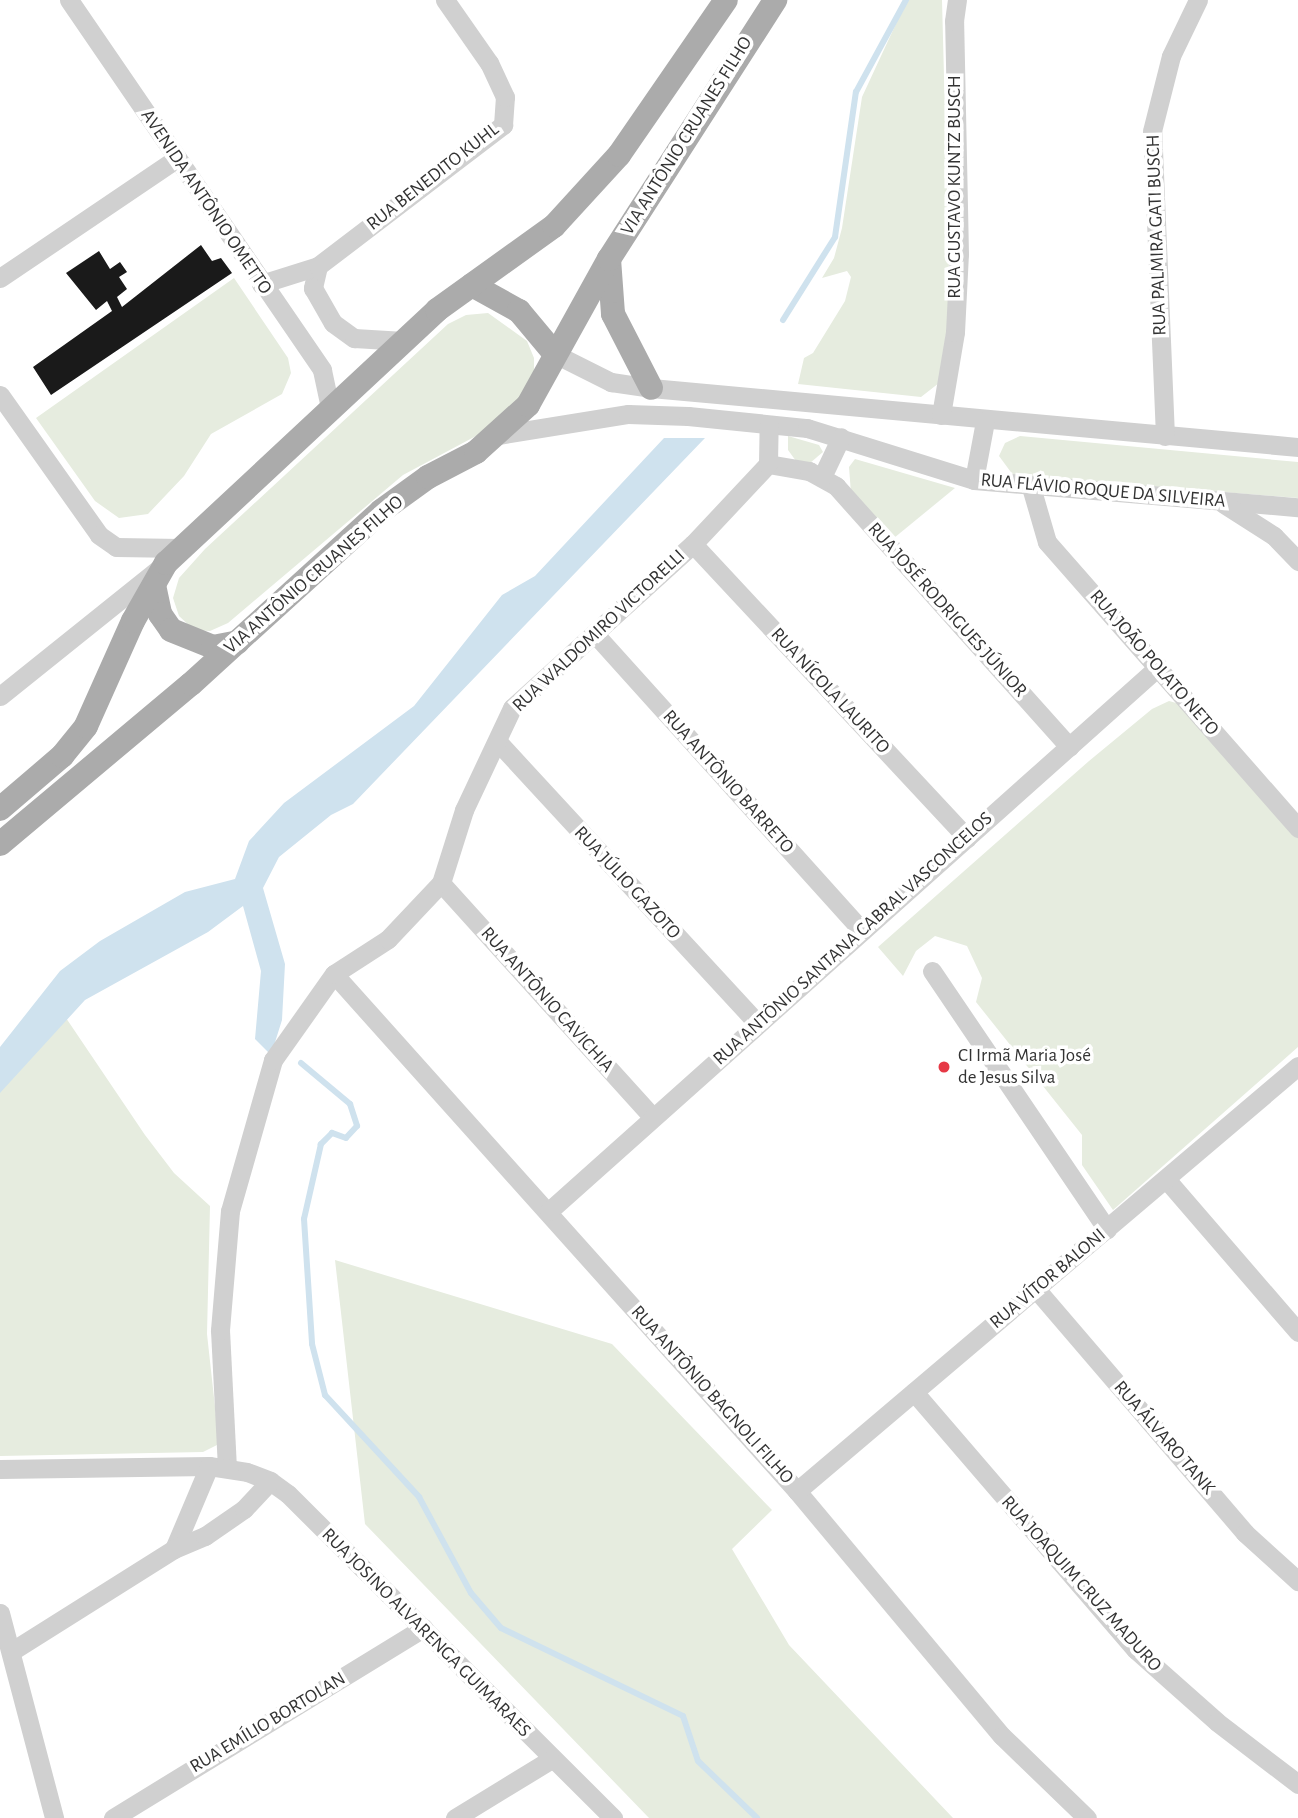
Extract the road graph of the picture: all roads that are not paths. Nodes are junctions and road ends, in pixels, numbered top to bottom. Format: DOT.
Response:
graph roads {
  1 [pos="69,0"];
  2 [pos="445,0"];
  3 [pos="726,0"];
  4 [pos="775,0"];
  5 [pos="957,0"];
  6 [pos="1198,0"];
  7 [pos="177,158"];
  8 [pos="610,259"];
  9 [pos="318,265"];
  10 [pos="0,278"];
  11 [pos="261,285"];
  12 [pos="472,285"];
  13 [pos="404,341"];
  14 [pos="555,354"];
  15 [pos="650,388"];
  16 [pos="0,395"];
  17 [pos="330,408"];
  18 [pos="942,415"];
  19 [pos="985,421"];
  20 [pos="769,425"];
  21 [pos="498,435"];
  22 [pos="1165,436"];
  23 [pos="841,438"];
  24 [pos="1298,447"];
  25 [pos="768,464"];
  26 [pos="821,477"];
  27 [pos="974,480"];
  28 [pos="1031,487"];
  29 [pos="1220,502"];
  30 [pos="1298,507"];
  31 [pos="693,544"];
  32 [pos="174,555"];
  33 [pos="1298,561"];
  34 [pos="154,585"];
  35 [pos="594,633"];
  36 [pos="238,642"];
  37 [pos="1158,667"];
  38 [pos="0,696"];
  39 [pos="497,741"];
  40 [pos="1069,747"];
  41 [pos="0,809"];
  42 [pos="1298,828"];
  43 [pos="967,838"];
  44 [pos="0,844"];
  45 [pos="441,883"];
  46 [pos="862,931"];
  47 [pos="932,971"];
  48 [pos="334,974"];
  49 [pos="758,1024"];
  50 [pos="1298,1066"];
  51 [pos="653,1118"];
  52 [pos="1166,1179"];
  53 [pos="549,1211"];
  54 [pos="1107,1229"];
  55 [pos="1036,1289"];
  56 [pos="1298,1332"];
  57 [pos="914,1392"];
  58 [pos="218,1467"];
  59 [pos="0,1469"];
  60 [pos="270,1482"];
  61 [pos="797,1491"];
  62 [pos="174,1549"];
  63 [pos="1298,1581"];
  64 [pos="0,1613"];
  65 [pos="424,1628"];
  66 [pos="12,1651"];
  67 [pos="550,1760"];
  68 [pos="1298,1784"];
  69 [pos="54,1818"];
  70 [pos="113,1818"];
  71 [pos="455,1818"];
  72 [pos="612,1818"];
  73 [pos="1087,1818"];
  1 -- 7 [label="street, AVENIDA ANTÔNIO OMETTO"];
  2 -- 9 [label="street, RUA BENEDITO KUHL"];
  3 -- 12 [label="main road, VIA ANTÔNIO CRUANES FILHO"];
  4 -- 8 [label="main road, VIA ANTÔNIO CRUANES FILHO"];
  5 -- 18 [label="street, RUA GUSTAVO KUNTZ BUSCH"];
  6 -- 22 [label="street, RUA PALMIRA GATI BUSCH"];
  7 -- 10 [label="street"];
  7 -- 11 [label="street, AVENIDA ANTÔNIO OMETTO"];
  8 -- 14 [label="main road, VIA ANTÔNIO CRUANES FILHO"];
  8 -- 15 [label="main road"];
  9 -- 11 [label="street, RUA BENEDITO KUHL"];
  9 -- 13 [label="street"];
  11 -- 17 [label="street, AVENIDA ANTÔNIO OMETTO"];
  12 -- 13 [label="main road, VIA ANTÔNIO CRUANES FILHO"];
  12 -- 14 [label="main road"];
  13 -- 17 [label="main road, VIA ANTÔNIO CRUANES FILHO"];
  14 -- 15 [label="street"];
  14 -- 21 [label="main road, VIA ANTÔNIO CRUANES FILHO"];
  15 -- 18 [label="street"];
  16 -- 32 [label="street"];
  17 -- 32 [label="main road, VIA ANTÔNIO CRUANES FILHO"];
  18 -- 19 [label="street"];
  19 -- 22 [label="street"];
  19 -- 27 [label="street"];
  20 -- 21 [label="street, RUA FLÁVIO ROQUE DA SILVEIRA"];
  20 -- 23 [label="street, RUA FLÁVIO ROQUE DA SILVEIRA"];
  20 -- 25 [label="street"];
  21 -- 36 [label="main road, VIA ANTÔNIO CRUANES FILHO"];
  22 -- 24 [label="street"];
  23 -- 26 [label="street"];
  23 -- 27 [label="street, RUA FLÁVIO ROQUE DA SILVEIRA"];
  25 -- 26 [label="street, RUA JOSÉ RODRIGUES JÚNIOR"];
  25 -- 31 [label="street, RUA WALDOMIRO VICTORELLI"];
  26 -- 40 [label="street, RUA JOSÉ RODRIGUES JÚNIOR"];
  27 -- 28 [label="street, RUA FLÁVIO ROQUE DA SILVEIRA"];
  28 -- 29 [label="street, RUA FLÁVIO ROQUE DA SILVEIRA"];
  28 -- 37 [label="street, RUA JOÃO POLATO NETO"];
  29 -- 30 [label="street, RUA FLÁVIO ROQUE DA SILVEIRA"];
  29 -- 33 [label="street"];
  31 -- 35 [label="street, RUA WALDOMIRO VICTORELLI"];
  31 -- 43 [label="street, RUA NÍCOLA LAURITO"];
  32 -- 34 [label="main road, VIA ANTÔNIO CRUANES FILHO"];
  32 -- 38 [label="street"];
  34 -- 36 [label="main road"];
  34 -- 41 [label="main road, VIA ANTÔNIO CRUANES FILHO"];
  35 -- 39 [label="street, RUA WALDOMIRO VICTORELLI"];
  35 -- 46 [label="street, RUA ANTÔNIO BARRETO"];
  36 -- 44 [label="main road, VIA ANTÔNIO CRUANES FILHO"];
  37 -- 40 [label="street, RUA ANTÔNIO SANTANA CABRAL VASCONCELOS"];
  37 -- 42 [label="street, RUA JOÃO POLATO NETO"];
  39 -- 45 [label="street, RUA WALDOMIRO VICTORELLI"];
  39 -- 49 [label="street, RUA JÚLIO GAZOTO"];
  40 -- 43 [label="street, RUA ANTÔNIO SANTANA CABRAL VASCONCELOS"];
  43 -- 46 [label="street, RUA ANTÔNIO SANTANA CABRAL VASCONCELOS"];
  45 -- 48 [label="street, RUA WALDOMIRO VICTORELLI"];
  45 -- 51 [label="street, RUA ANTÔNIO CAVICHIA"];
  46 -- 49 [label="street, RUA ANTÔNIO SANTANA CABRAL VASCONCELOS"];
  47 -- 54 [label="street"];
  48 -- 53 [label="street, RUA ANTÔNIO BAGNOLI FILHO"];
  48 -- 58 [label="street"];
  49 -- 51 [label="street, RUA ANTÔNIO SANTANA CABRAL VASCONCELOS"];
  50 -- 52 [label="street, RUA VÍTOR BALONI"];
  51 -- 53 [label="street, RUA ANTÔNIO SANTANA CABRAL VASCONCELOS"];
  52 -- 54 [label="street, RUA VÍTOR BALONI"];
  52 -- 56 [label="street"];
  53 -- 61 [label="street, RUA ANTÔNIO BAGNOLI FILHO"];
  54 -- 55 [label="street, RUA VÍTOR BALONI"];
  55 -- 57 [label="street, RUA VÍTOR BALONI"];
  55 -- 63 [label="street, RUA ÁLVARO TANK"];
  57 -- 61 [label="street, RUA VÍTOR BALONI"];
  57 -- 68 [label="street, RUA JOAQUIM CRUZ MADURO"];
  58 -- 59 [label="street, RUA JOSINO ALVARENGA GUIMARAES"];
  58 -- 60 [label="street, RUA JOSINO ALVARENGA GUIMARAES"];
  58 -- 62 [label="street"];
  60 -- 62 [label="street"];
  60 -- 65 [label="street, RUA JOSINO ALVARENGA GUIMARAES"];
  61 -- 73 [label="street, RUA ANTÔNIO BAGNOLI FILHO"];
  62 -- 66 [label="street"];
  64 -- 66 [label="street"];
  65 -- 67 [label="street, RUA JOSINO ALVARENGA GUIMARAES"];
  65 -- 70 [label="street, RUA EMÍLIO BORTOLAN"];
  66 -- 69 [label="street"];
  67 -- 71 [label="street"];
  67 -- 72 [label="street, RUA JOSINO ALVARENGA GUIMARAES"];
}
